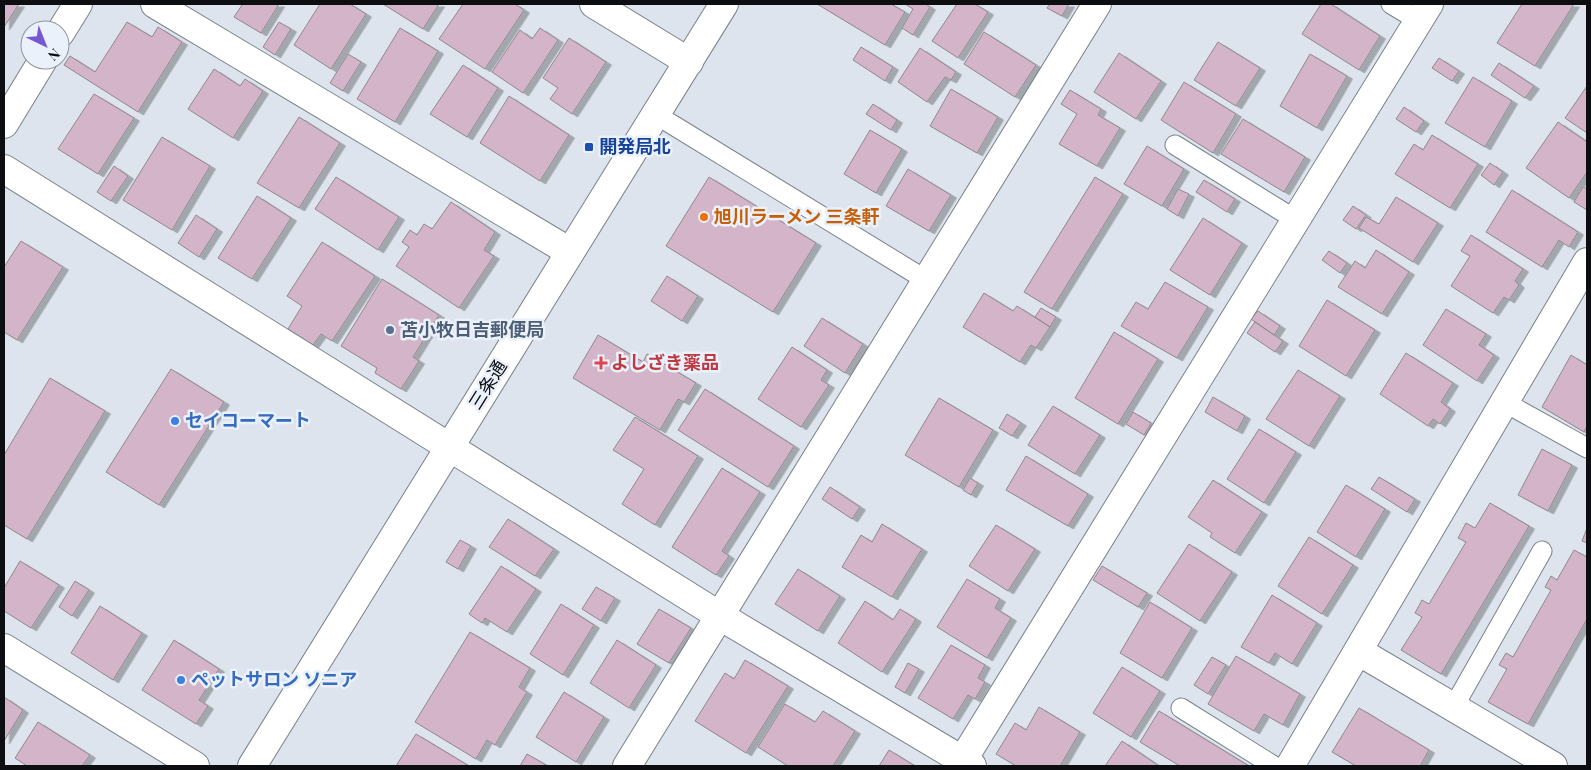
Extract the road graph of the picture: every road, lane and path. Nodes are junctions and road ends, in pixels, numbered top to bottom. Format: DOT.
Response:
graph roads {
  1 [pos="78,4"];
  2 [pos="155,4"];
  3 [pos="594,4"];
  4 [pos="724,4"];
  5 [pos="1097,4"];
  6 [pos="1391,4"];
  7 [pos="1424,12"];
  8 [pos="68,20"];
  9 [pos="689,62"];
  10 [pos="37,70"];
  11 [pos="655,114"];
  12 [pos="4,124"];
  13 [pos="1175,145"];
  14 [pos="4,169"];
  15 [pos="1296,220"];
  16 [pos="570,252"];
  17 [pos="1587,262"];
  18 [pos="926,280"];
  19 [pos="1504,402"];
  20 [pos="450,447"];
  21 [pos="1587,448"];
  22 [pos="1542,551"];
  23 [pos="720,616"];
  24 [pos="4,648"];
  25 [pos="1358,651"];
  26 [pos="1182,708"];
  27 [pos="1453,708"];
  28 [pos="964,764"];
  29 [pos="195,766"];
  30 [pos="252,766"];
  31 [pos="627,766"];
  32 [pos="1274,766"];
  33 [pos="1290,766"];
  34 [pos="1553,766"];
  1 -- 8 [label="street"];
  2 -- 16 [label="street"];
  3 -- 9 [label="street"];
  4 -- 9 [label="street, 三条通"];
  5 -- 18 [label="street"];
  6 -- 7 [label="lane"];
  7 -- 15 [label="street"];
  9 -- 11 [label="street, 三条通"];
  10 -- 12 [label="street"];
  11 -- 16 [label="street, 三条通"];
  11 -- 18 [label="lane"];
  13 -- 15 [label="lane"];
  14 -- 20 [label="street"];
  15 -- 28 [label="street"];
  16 -- 20 [label="street, 三条通"];
  17 -- 19 [label="street"];
  18 -- 23 [label="street"];
  19 -- 21 [label="lane"];
  19 -- 25 [label="street"];
  20 -- 23 [label="street"];
  20 -- 30 [label="street, 三条通"];
  22 -- 27 [label="lane"];
  23 -- 28 [label="street"];
  23 -- 31 [label="street"];
  24 -- 29 [label="street"];
  25 -- 27 [label="street"];
  25 -- 33 [label="street"];
  26 -- 32 [label="lane"];
  27 -- 34 [label="street"];
}
